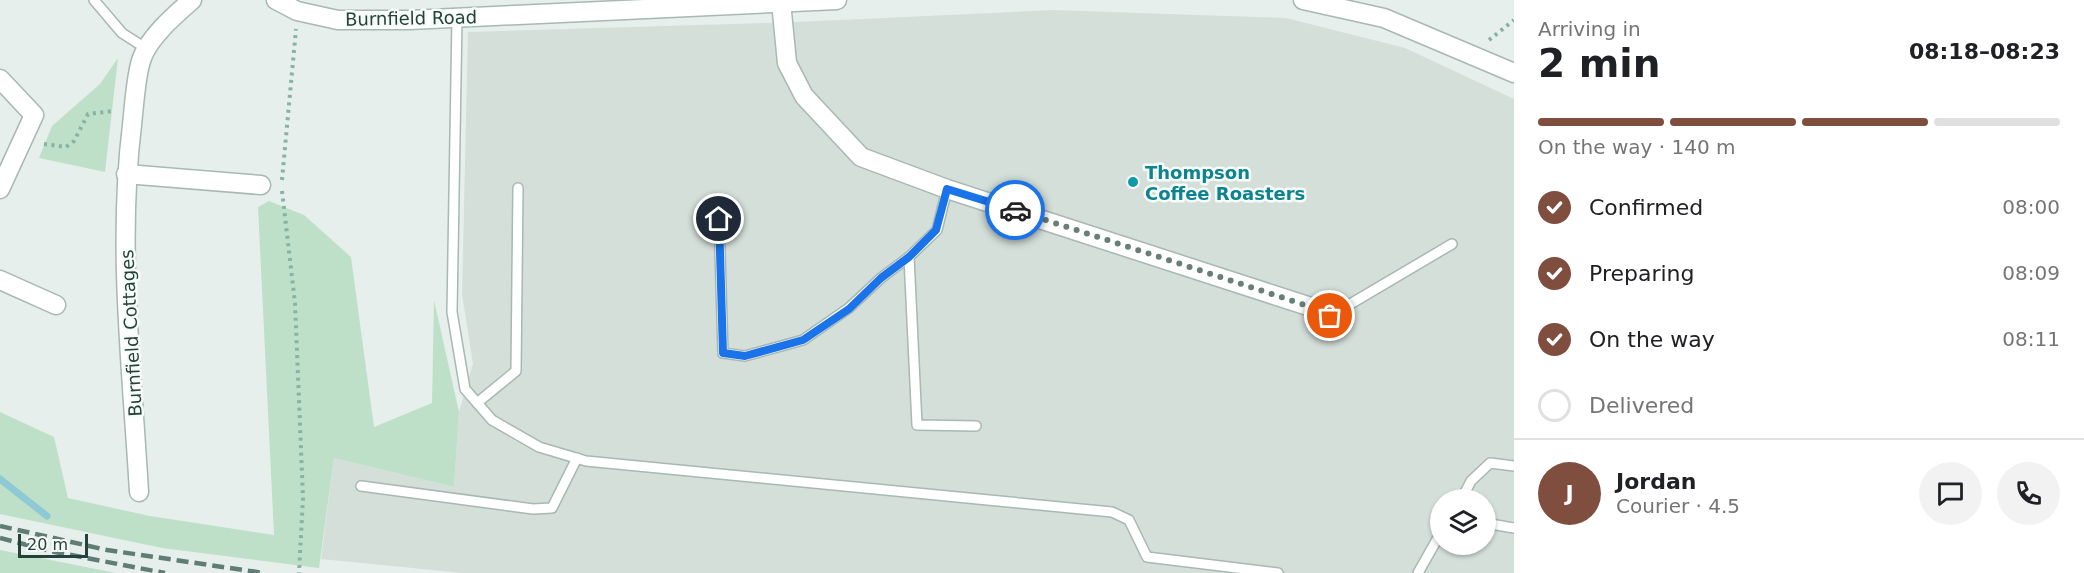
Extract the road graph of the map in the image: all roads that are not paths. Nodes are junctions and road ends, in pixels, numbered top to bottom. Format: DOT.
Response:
graph roads {
  1 [pos="192,0"];
  2 [pos="276,0"];
  3 [pos="837,0"];
  4 [pos="1302,0"];
  5 [pos="96,1"];
  6 [pos="781,2"];
  7 [pos="458,18"];
  8 [pos="147,49"];
  9 [pos="1514,73"];
  10 [pos="0,79"];
  11 [pos="126,174"];
  12 [pos="261,185"];
  13 [pos="518,188"];
  14 [pos="0,189"];
  15 [pos="947,189"];
  16 [pos="719,219"];
  17 [pos="1452,244"];
  18 [pos="909,257"];
  19 [pos="0,280"];
  20 [pos="56,305"];
  21 [pos="1311,307"];
  22 [pos="477,403"];
  23 [pos="976,426"];
  24 [pos="577,458"];
  25 [pos="1514,466"];
  26 [pos="361,486"];
  27 [pos="1467,489"];
  28 [pos="139,492"];
  29 [pos="1496,524"];
  30 [pos="1514,528"];
  31 [pos="1430,552"];
  32 [pos="1278,573"];
  33 [pos="1418,573"];
  1 -- 8 [label="street, Burnfield Cottages"];
  2 -- 7 [label="street, Burnfield Road"];
  3 -- 6 [label="street, Burnfield Road"];
  4 -- 9 [label="street"];
  5 -- 8 [label="lane"];
  6 -- 7 [label="street, Burnfield Road"];
  6 -- 15 [label="street"];
  7 -- 22 [label="lane"];
  8 -- 11 [label="street, Burnfield Cottages"];
  10 -- 14 [label="street"];
  11 -- 12 [label="street"];
  11 -- 28 [label="street, Burnfield Cottages"];
  13 -- 22 [label="lane"];
  15 -- 18 [label="lane"];
  15 -- 21 [label="street"];
  16 -- 18 [label="lane"];
  17 -- 21 [label="lane"];
  18 -- 23 [label="lane"];
  19 -- 20 [label="street"];
  22 -- 24 [label="lane"];
  24 -- 26 [label="lane"];
  24 -- 32 [label="lane"];
  25 -- 27 [label="lane"];
  29 -- 30 [label="lane"];
  31 -- 33 [label="lane"];
}
